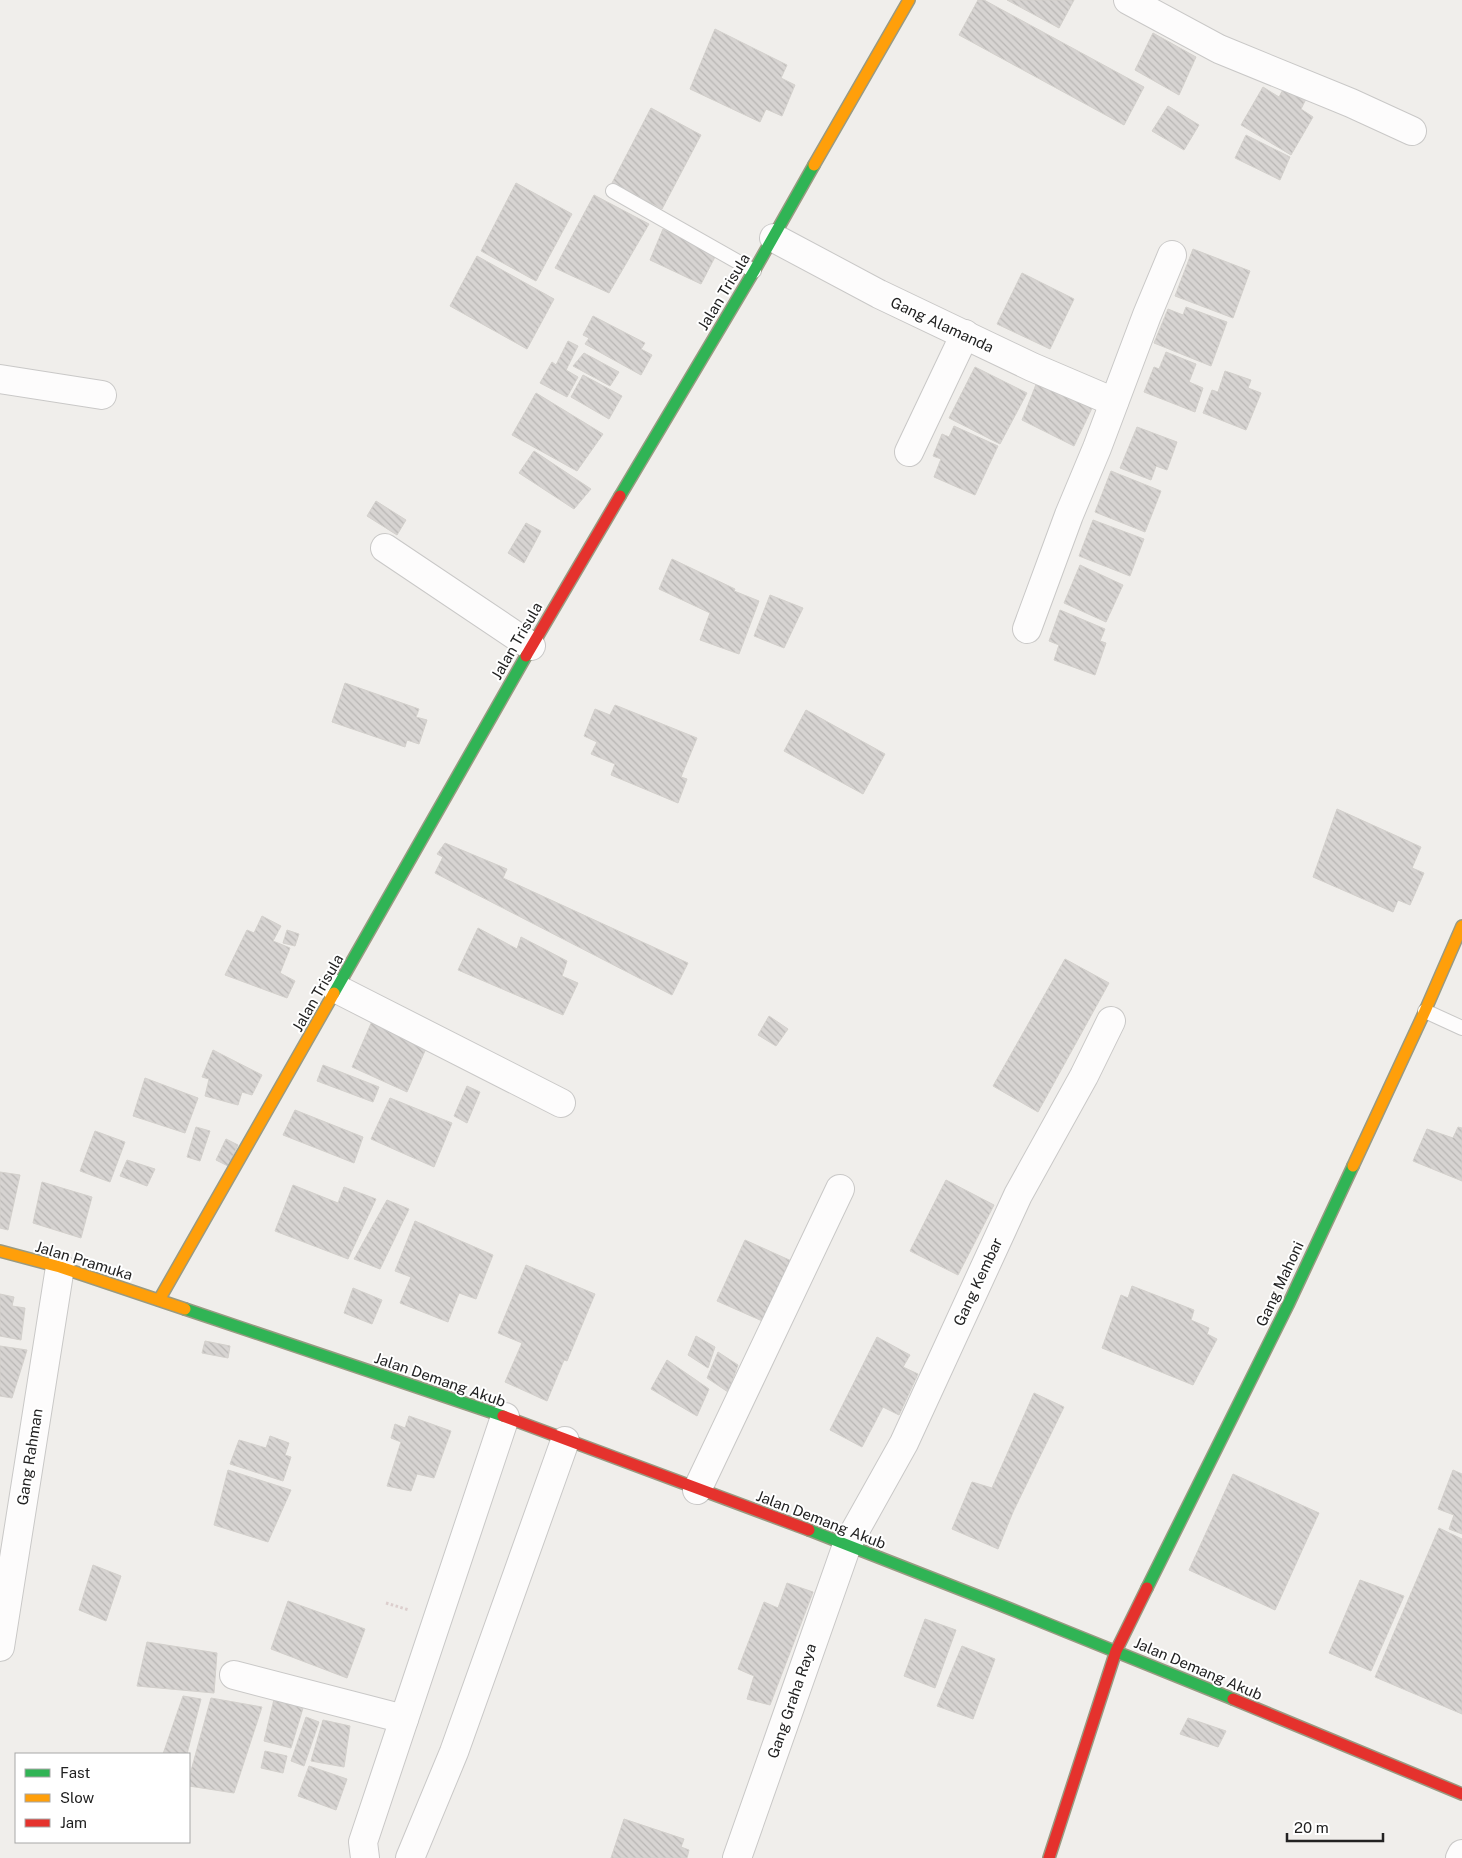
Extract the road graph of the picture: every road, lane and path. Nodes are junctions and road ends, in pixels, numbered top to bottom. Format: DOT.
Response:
graph roads {
  1 [pos="910,0"];
  2 [pos="1128,0"];
  3 [pos="1412,131"];
  4 [pos="613,191"];
  5 [pos="774,238"];
  6 [pos="1172,255"];
  7 [pos="754,271"];
  8 [pos="965,334"];
  9 [pos="0,379"];
  10 [pos="102,396"];
  11 [pos="1114,402"];
  12 [pos="909,452"];
  13 [pos="385,548"];
  14 [pos="1026,629"];
  15 [pos="531,646"];
  16 [pos="1462,926"];
  17 [pos="337,989"];
  18 [pos="1425,1011"];
  19 [pos="1111,1021"];
  20 [pos="1462,1028"];
  21 [pos="561,1103"];
  22 [pos="840,1189"];
  23 [pos="0,1251"];
  24 [pos="60,1267"];
  25 [pos="159,1300"];
  26 [pos="505,1417"];
  27 [pos="565,1442"];
  28 [pos="697,1490"];
  29 [pos="847,1544"];
  30 [pos="0,1648"];
  31 [pos="1116,1651"];
  32 [pos="234,1675"];
  33 [pos="404,1719"];
  34 [pos="1462,1794"];
  35 [pos="1462,1854"];
  36 [pos="365,1858"];
  37 [pos="410,1858"];
  38 [pos="737,1858"];
  39 [pos="1049,1858"];
  40 [pos="1460,1858"];
  1 -- 5 [label="street, Jalan Trisula"];
  2 -- 3 [label="street"];
  4 -- 7 [label="lane"];
  5 -- 7 [label="street, Jalan Trisula"];
  5 -- 8 [label="street, Gang Alamanda"];
  6 -- 11 [label="street"];
  7 -- 15 [label="street, Jalan Trisula"];
  8 -- 11 [label="street, Gang Alamanda"];
  8 -- 12 [label="street"];
  9 -- 10 [label="street"];
  11 -- 14 [label="street"];
  13 -- 15 [label="street"];
  15 -- 17 [label="street, Jalan Trisula"];
  16 -- 18 [label="street, Gang Mahoni"];
  17 -- 21 [label="street"];
  17 -- 25 [label="street, Jalan Trisula"];
  18 -- 20 [label="lane"];
  18 -- 31 [label="street, Gang Mahoni"];
  19 -- 29 [label="street, Gang Kembar"];
  22 -- 28 [label="street"];
  23 -- 24 [label="street, Jalan Pramuka"];
  24 -- 25 [label="street, Jalan Pramuka"];
  24 -- 30 [label="street, Gang Rahman"];
  25 -- 26 [label="street, Jalan Demang Akub"];
  26 -- 27 [label="street, Jalan Demang Akub"];
  26 -- 33 [label="street"];
  27 -- 28 [label="street, Jalan Demang Akub"];
  27 -- 37 [label="street"];
  28 -- 29 [label="street, Jalan Demang Akub"];
  29 -- 31 [label="street, Jalan Demang Akub"];
  29 -- 38 [label="street, Gang Graha Raya"];
  31 -- 34 [label="street, Jalan Demang Akub"];
  31 -- 39 [label="street, Gang Mahoni"];
  32 -- 33 [label="street"];
  33 -- 36 [label="street"];
  35 -- 40 [label="street"];
}
